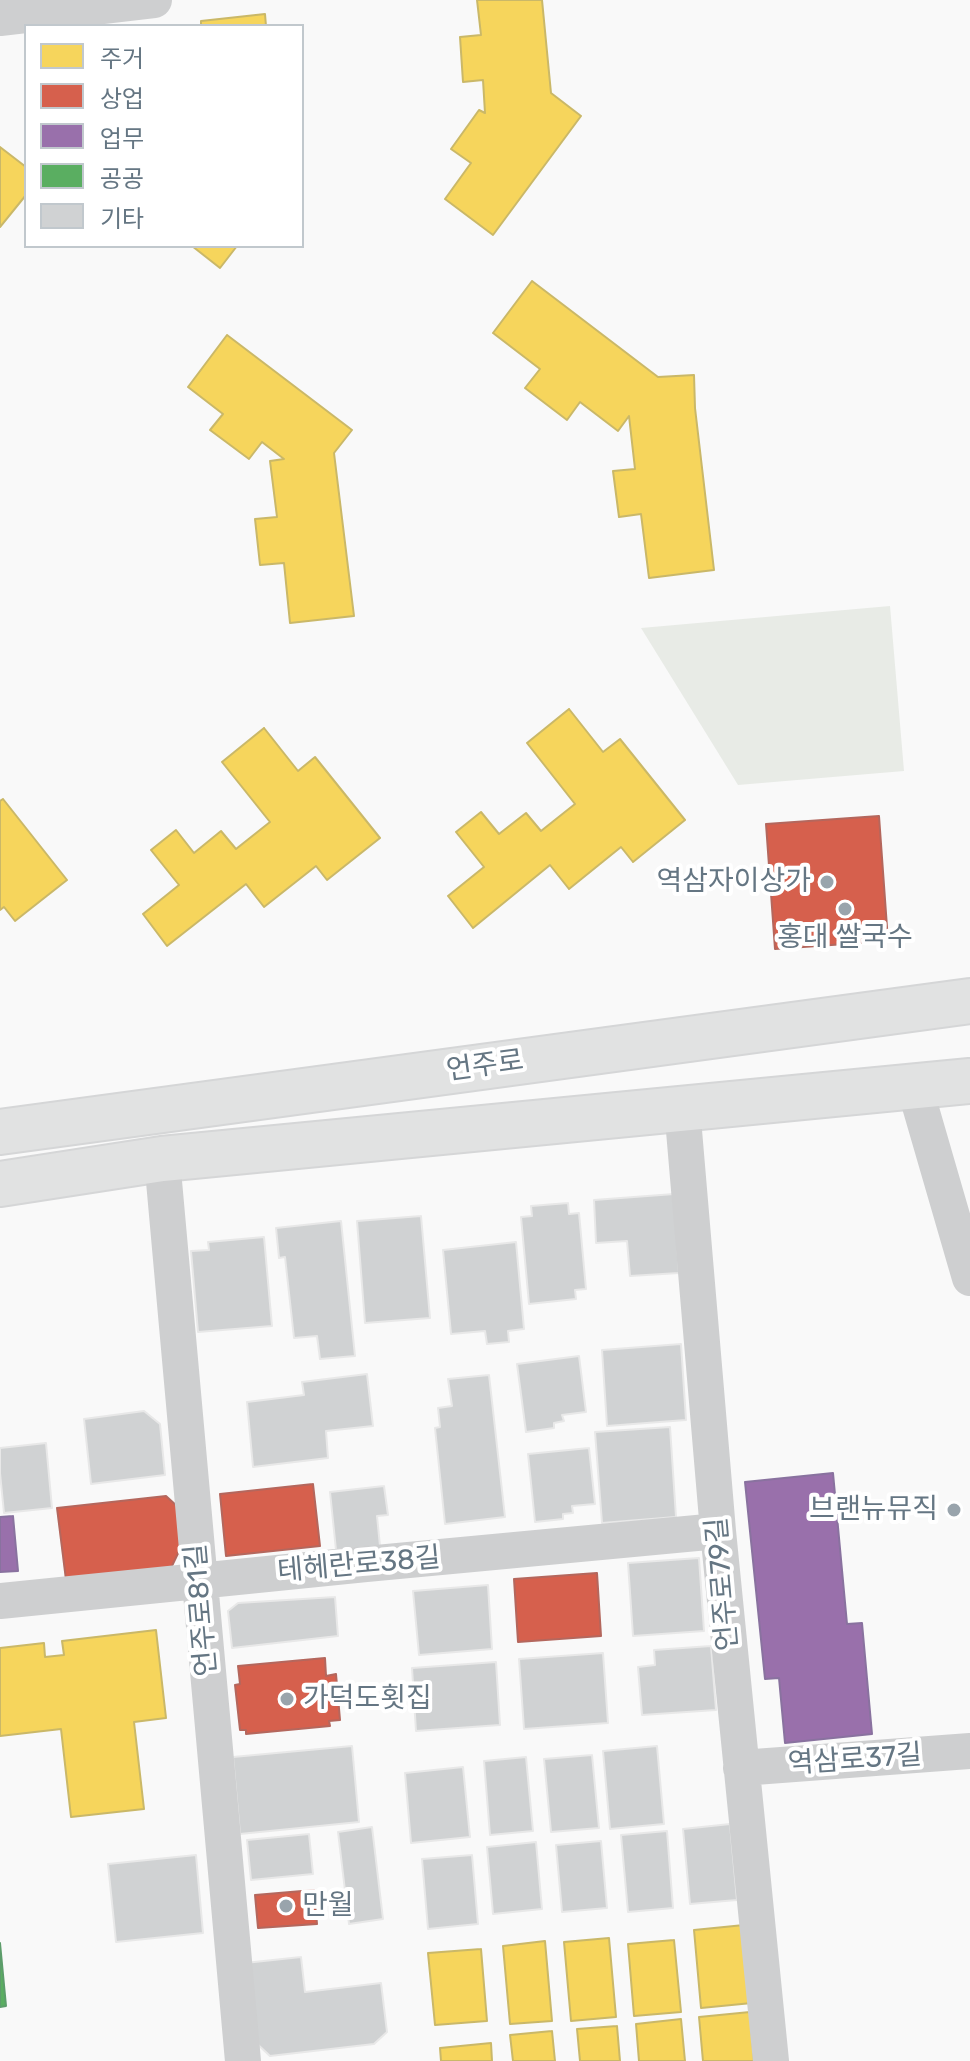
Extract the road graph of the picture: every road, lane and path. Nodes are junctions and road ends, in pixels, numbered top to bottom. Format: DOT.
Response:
graph roads {
  1 [pos="154,0"];
  2 [pos="0,18"];
  3 [pos="970,1001"];
  4 [pos="970,1081"];
  5 [pos="914,1085"];
  6 [pos="682,1107"];
  7 [pos="0,1132"];
  8 [pos="162,1159"];
  9 [pos="0,1184"];
  10 [pos="970,1278"];
  11 [pos="718,1531"];
  12 [pos="199,1580"];
  13 [pos="0,1601"];
  14 [pos="970,1751"];
  15 [pos="741,1768"];
  16 [pos="243,2061"];
  17 [pos="771,2061"];
  1 -- 2 [label="street"];
  3 -- 7 [label="main road, 언주로"];
  4 -- 5 [label="main road"];
  5 -- 6 [label="main road"];
  5 -- 10 [label="street"];
  6 -- 8 [label="main road"];
  6 -- 11 [label="street, 언주로79길"];
  8 -- 9 [label="main road"];
  8 -- 12 [label="street, 언주로81길"];
  11 -- 12 [label="street, 테헤란로38길"];
  11 -- 15 [label="street, 언주로79길"];
  12 -- 13 [label="street, 테헤란로38길"];
  12 -- 16 [label="street, 언주로81길"];
  14 -- 15 [label="street, 역삼로37길"];
  15 -- 17 [label="street, 언주로79길"];
}
